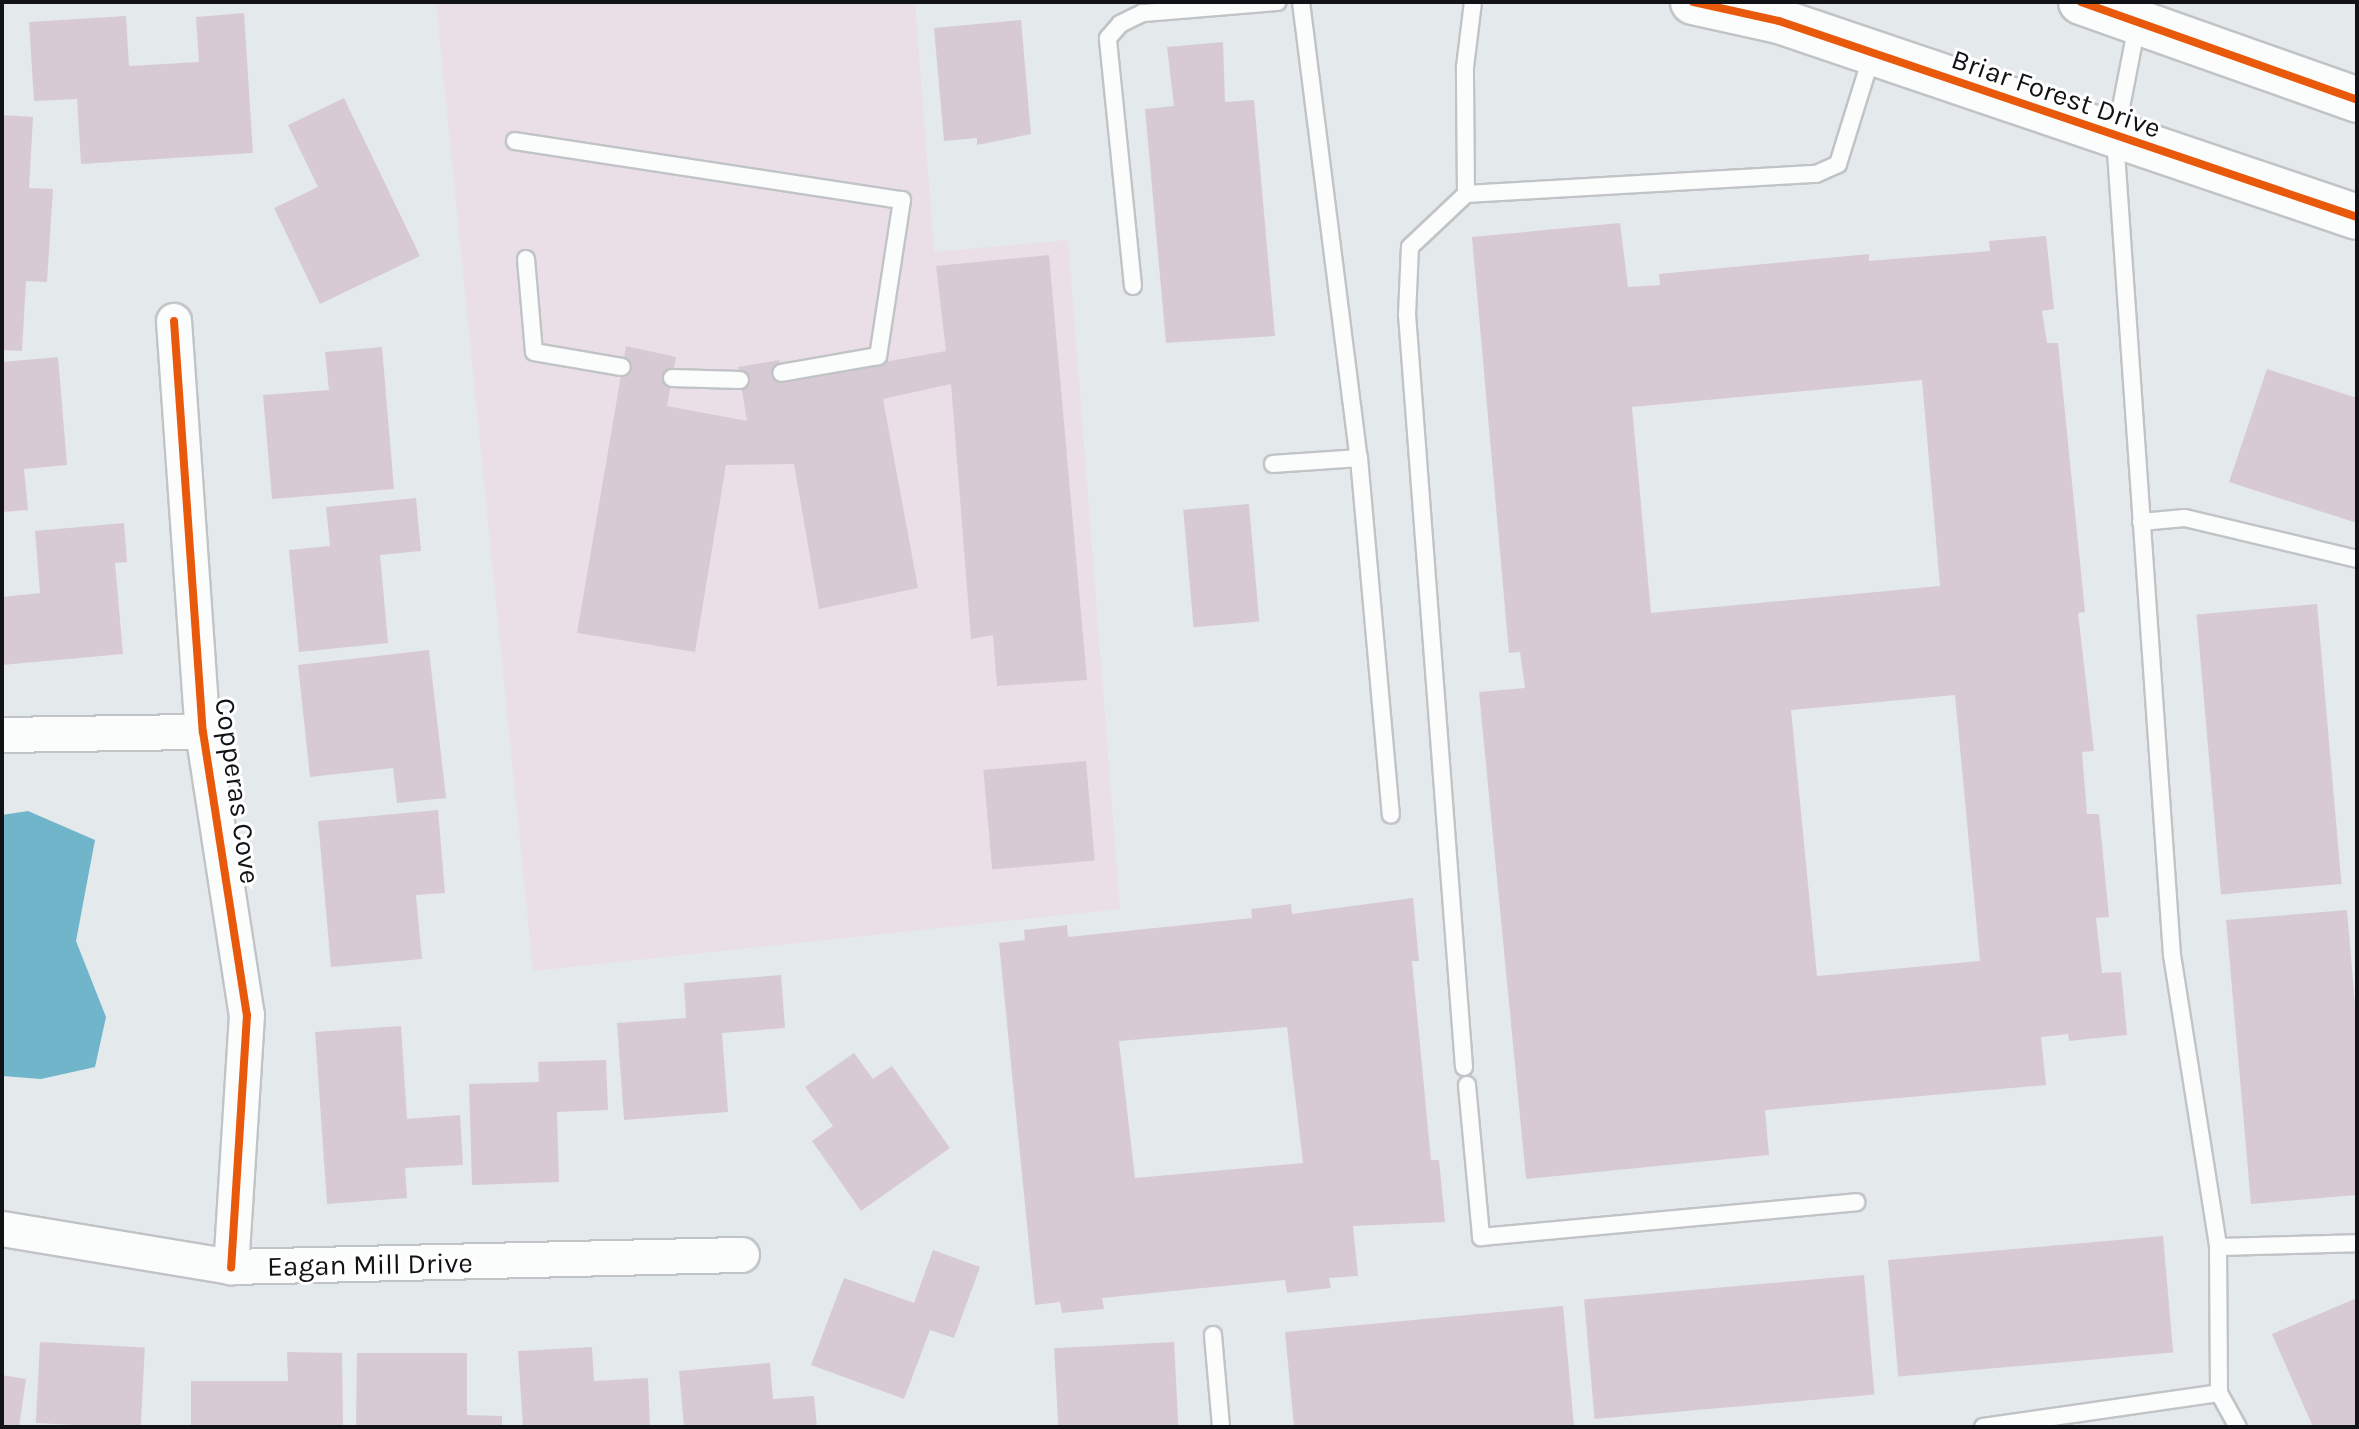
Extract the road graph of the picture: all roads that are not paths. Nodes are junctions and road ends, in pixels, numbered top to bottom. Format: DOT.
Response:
graph roads {
  1 [pos="1278,2"];
  2 [pos="1301,2"];
  3 [pos="1473,2"];
  4 [pos="1693,2"];
  5 [pos="2081,2"];
  6 [pos="2141,10"];
  7 [pos="1872,54"];
  8 [pos="2357,100"];
  9 [pos="2115,138"];
  10 [pos="515,141"];
  11 [pos="1466,194"];
  12 [pos="2357,217"];
  13 [pos="526,259"];
  14 [pos="1133,286"];
  15 [pos="174,321"];
  16 [pos="622,367"];
  17 [pos="781,373"];
  18 [pos="672,378"];
  19 [pos="740,380"];
  20 [pos="1359,458"];
  21 [pos="1273,464"];
  22 [pos="2141,522"];
  23 [pos="2357,559"];
  24 [pos="203,732"];
  25 [pos="2,735"];
  26 [pos="1391,815"];
  27 [pos="1464,1067"];
  28 [pos="1467,1085"];
  29 [pos="1856,1202"];
  30 [pos="2,1229"];
  31 [pos="2357,1243"];
  32 [pos="2218,1247"];
  33 [pos="742,1255"];
  34 [pos="231,1267"];
  35 [pos="1213,1335"];
  36 [pos="2219,1393"];
  37 [pos="1221,1427"];
  38 [pos="1983,1427"];
  39 [pos="2238,1427"];
  1 -- 14 [label="lane"];
  2 -- 20 [label="lane"];
  3 -- 11 [label="lane"];
  4 -- 7 [label="main road, Briar Forest Drive"];
  5 -- 6 [label="main road"];
  6 -- 8 [label="main road"];
  6 -- 9 [label="lane"];
  7 -- 9 [label="main road, Briar Forest Drive"];
  7 -- 11 [label="lane"];
  9 -- 12 [label="main road, Briar Forest Drive"];
  9 -- 22 [label="lane"];
  10 -- 17 [label="lane"];
  11 -- 27 [label="lane"];
  13 -- 16 [label="lane"];
  15 -- 24 [label="street, Copperas Cove"];
  18 -- 19 [label="lane"];
  20 -- 21 [label="lane"];
  20 -- 26 [label="lane"];
  22 -- 23 [label="lane"];
  22 -- 32 [label="lane"];
  24 -- 25 [label="street"];
  24 -- 34 [label="street, Copperas Cove"];
  28 -- 29 [label="lane"];
  30 -- 34 [label="street, Eagan Mill Drive"];
  31 -- 32 [label="lane"];
  32 -- 36 [label="lane"];
  33 -- 34 [label="street, Eagan Mill Drive"];
  35 -- 37 [label="lane"];
  36 -- 38 [label="lane"];
  36 -- 39 [label="lane"];
}
